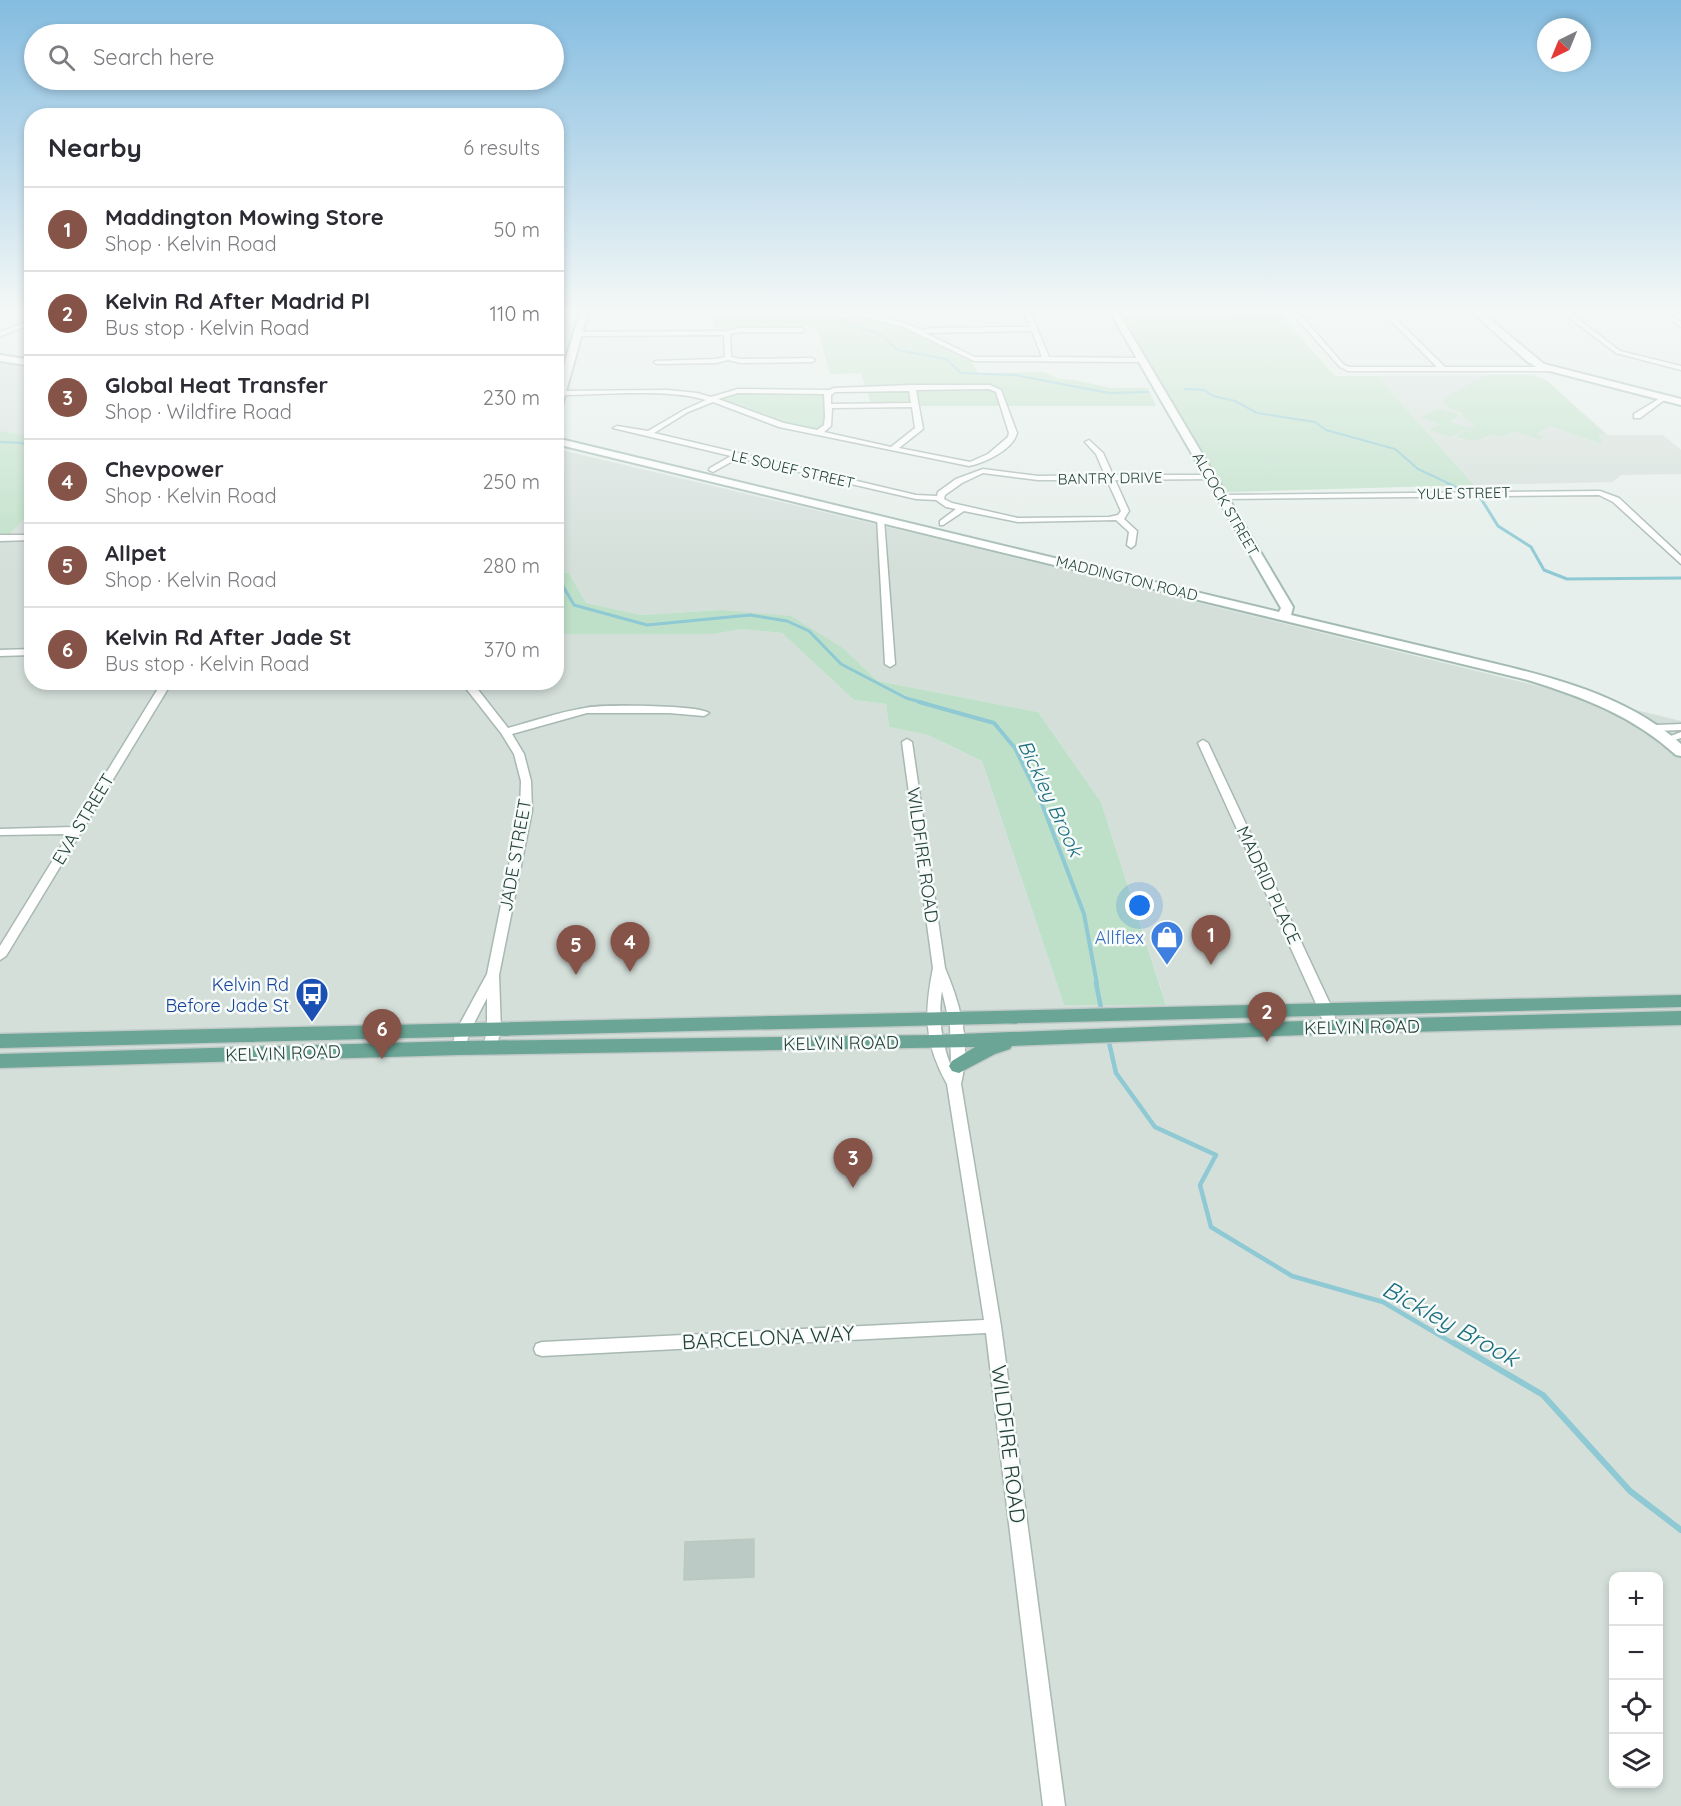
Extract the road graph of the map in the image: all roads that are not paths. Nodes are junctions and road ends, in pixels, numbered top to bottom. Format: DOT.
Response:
graph roads {
  1 [pos="693,396"];
  2 [pos="723,396"];
  3 [pos="829,396"];
  4 [pos="914,396"];
  5 [pos="1001,396"];
  6 [pos="1163,396"];
  7 [pos="1657,396"];
  8 [pos="1664,398"];
  9 [pos="713,400"];
  10 [pos="1681,402"];
  11 [pos="916,405"];
  12 [pos="828,406"];
  13 [pos="1637,416"];
  14 [pos="617,428"];
  15 [pos="649,433"];
  16 [pos="818,433"];
  17 [pos="1089,442"];
  18 [pos="564,443"];
  19 [pos="892,449"];
  20 [pos="737,456"];
  21 [pos="991,456"];
  22 [pos="968,466"];
  23 [pos="984,469"];
  24 [pos="713,470"];
  25 [pos="1210,477"];
  26 [pos="1109,478"];
  27 [pos="959,480"];
  28 [pos="1222,497"];
  29 [pos="939,498"];
  30 [pos="962,508"];
  31 [pos="1118,518"];
  32 [pos="880,519"];
  33 [pos="943,524"];
  34 [pos="24,537"];
  35 [pos="0,538"];
  36 [pos="1131,545"];
  37 [pos="1681,561"];
  38 [pos="1278,615"];
  39 [pos="24,652"];
  40 [pos="0,653"];
  41 [pos="890,664"];
  42 [pos="162,690"];
  43 [pos="472,690"];
  44 [pos="704,713"];
  45 [pos="1681,727"];
  46 [pos="1656,728"];
  47 [pos="506,732"];
  48 [pos="1674,737"];
  49 [pos="907,742"];
  50 [pos="1203,743"];
  51 [pos="1681,752"];
  52 [pos="77,830"];
  53 [pos="0,832"];
  54 [pos="0,956"];
  55 [pos="939,968"];
  56 [pos="493,974"];
  57 [pos="1681,1001"];
  58 [pos="1325,1008"];
  59 [pos="1531,1013"];
  60 [pos="956,1018"];
  61 [pos="1681,1018"];
  62 [pos="932,1019"];
  63 [pos="1331,1027"];
  64 [pos="288,1035"];
  65 [pos="492,1039"];
  66 [pos="1020,1039"];
  67 [pos="461,1040"];
  68 [pos="0,1041"];
  69 [pos="958,1041"];
  70 [pos="934,1042"];
  71 [pos="315,1052"];
  72 [pos="0,1061"];
  73 [pos="957,1075"];
  74 [pos="993,1326"];
  75 [pos="542,1349"];
  76 [pos="1054,1806"];
  1 -- 9 [label="street"];
  2 -- 9 [label="street"];
  3 -- 12 [label="street"];
  4 -- 11 [label="street"];
  5 -- 21 [label="street"];
  6 -- 25 [label="main road, ALCOCK STREET"];
  7 -- 8 [label="main road"];
  8 -- 10 [label="main road"];
  8 -- 13 [label="street"];
  9 -- 15 [label="street"];
  9 -- 16 [label="street"];
  11 -- 12 [label="street"];
  11 -- 19 [label="street"];
  12 -- 16 [label="street"];
  14 -- 15 [label="street, LE SOUEF STREET"];
  15 -- 20 [label="street, LE SOUEF STREET"];
  16 -- 19 [label="street"];
  17 -- 26 [label="street"];
  18 -- 32 [label="main road, MADDINGTON ROAD"];
  19 -- 22 [label="street"];
  20 -- 24 [label="street"];
  20 -- 29 [label="street, LE SOUEF STREET"];
  21 -- 22 [label="street"];
  21 -- 23 [label="street"];
  22 -- 23 [label="street, BANTRY DRIVE"];
  22 -- 27 [label="street"];
  23 -- 26 [label="street, BANTRY DRIVE"];
  23 -- 27 [label="street"];
  25 -- 26 [label="street, BANTRY DRIVE"];
  25 -- 28 [label="main road, ALCOCK STREET"];
  26 -- 31 [label="street"];
  27 -- 29 [label="street"];
  28 -- 37 [label="street, YULE STREET"];
  28 -- 38 [label="main road, ALCOCK STREET"];
  29 -- 30 [label="street, LE SOUEF STREET"];
  30 -- 31 [label="street, LE SOUEF STREET"];
  30 -- 33 [label="street"];
  31 -- 36 [label="street"];
  32 -- 38 [label="main road, MADDINGTON ROAD"];
  32 -- 41 [label="street"];
  34 -- 35 [label="street"];
  38 -- 46 [label="main road, MADDINGTON ROAD"];
  39 -- 40 [label="street"];
  42 -- 52 [label="street, EVA STREET"];
  43 -- 47 [label="street, JADE STREET"];
  44 -- 47 [label="street"];
  45 -- 46 [label="street"];
  46 -- 48 [label="main road, MADDINGTON ROAD"];
  47 -- 56 [label="street, JADE STREET"];
  48 -- 51 [label="main road, MADDINGTON ROAD"];
  49 -- 55 [label="street, WILDFIRE ROAD"];
  50 -- 58 [label="street, MADRID PLACE"];
  52 -- 53 [label="street"];
  52 -- 54 [label="street, EVA STREET"];
  55 -- 60 [label="street, WILDFIRE ROAD"];
  55 -- 62 [label="street, WILDFIRE ROAD"];
  56 -- 65 [label="street, JADE STREET"];
  56 -- 67 [label="street, JADE STREET"];
  57 -- 59 [label="main road, KELVIN ROAD"];
  58 -- 59 [label="main road, KELVIN ROAD"];
  58 -- 60 [label="main road, KELVIN ROAD"];
  58 -- 63 [label="street, MADRID PLACE"];
  59 -- 61 [label="main road, KELVIN ROAD"];
  59 -- 63 [label="main road, KELVIN ROAD"];
  60 -- 62 [label="main road, KELVIN ROAD"];
  60 -- 69 [label="street, WILDFIRE ROAD"];
  62 -- 65 [label="main road, KELVIN ROAD"];
  62 -- 70 [label="street, WILDFIRE ROAD"];
  63 -- 66 [label="main road, KELVIN ROAD"];
  64 -- 67 [label="main road, KELVIN ROAD"];
  64 -- 68 [label="main road, KELVIN ROAD"];
  64 -- 71 [label="main road"];
  65 -- 67 [label="main road, KELVIN ROAD"];
  65 -- 70 [label="main road, KELVIN ROAD"];
  66 -- 69 [label="main road, KELVIN ROAD"];
  66 -- 73 [label="main road"];
  67 -- 71 [label="main road, KELVIN ROAD"];
  69 -- 70 [label="main road, KELVIN ROAD"];
  69 -- 73 [label="street, WILDFIRE ROAD"];
  70 -- 73 [label="street, WILDFIRE ROAD"];
  71 -- 72 [label="main road, KELVIN ROAD"];
  73 -- 74 [label="street, WILDFIRE ROAD"];
  74 -- 75 [label="street, BARCELONA WAY"];
  74 -- 76 [label="street, WILDFIRE ROAD"];
}
